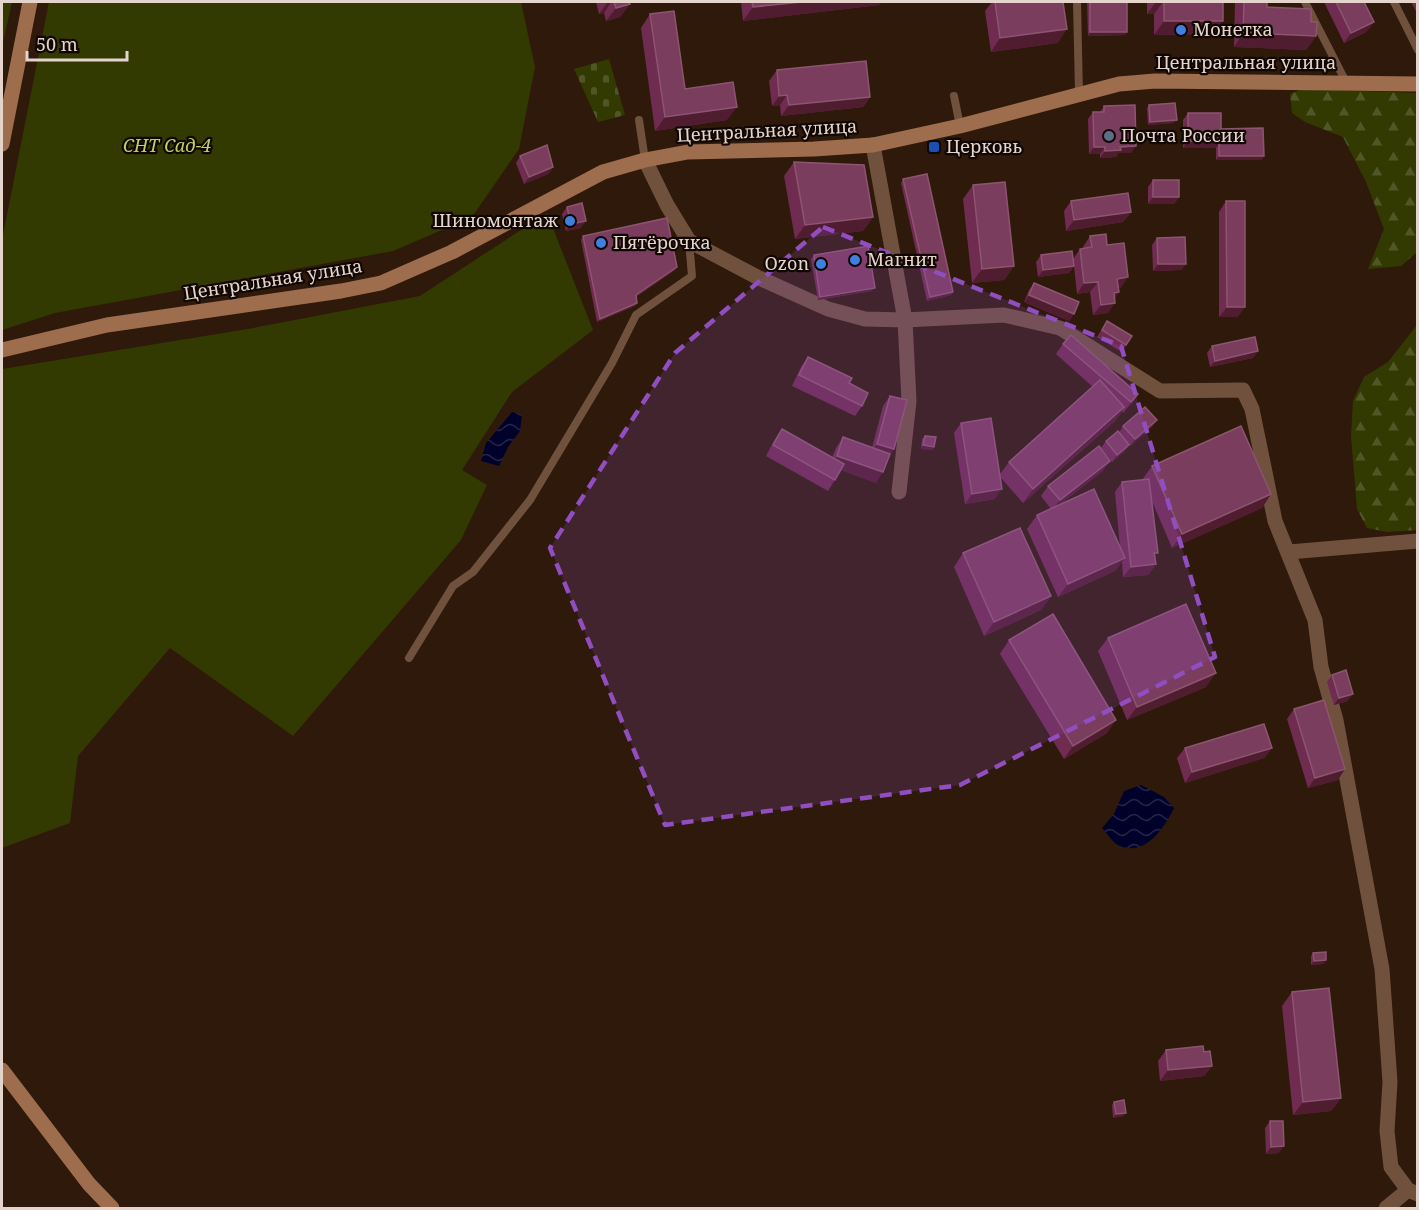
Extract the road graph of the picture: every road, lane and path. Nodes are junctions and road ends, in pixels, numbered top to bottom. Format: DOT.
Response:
graph roads {
  1 [pos="30,2"];
  2 [pos="1077,2"];
  3 [pos="1305,2"];
  4 [pos="1394,2"];
  5 [pos="1418,50"];
  6 [pos="1346,82"];
  7 [pos="1418,84"];
  8 [pos="1079,94"];
  9 [pos="954,96"];
  10 [pos="639,120"];
  11 [pos="960,126"];
  12 [pos="2,144"];
  13 [pos="873,145"];
  14 [pos="645,160"];
  15 [pos="689,241"];
  16 [pos="905,322"];
  17 [pos="2,350"];
  18 [pos="899,492"];
  19 [pos="1418,541"];
  20 [pos="1289,552"];
  21 [pos="409,658"];
  22 [pos="2,1070"];
  23 [pos="1413,1192"];
  24 [pos="112,1209"];
  25 [pos="1386,1209"];
  1 -- 12 [label="street"];
  2 -- 8 [label="lane"];
  3 -- 6 [label="lane"];
  4 -- 5 [label="lane"];
  6 -- 7 [label="street, Центральная улица"];
  6 -- 8 [label="street, Центральная улица"];
  8 -- 11 [label="street, Центральная улица"];
  9 -- 11 [label="lane"];
  10 -- 14 [label="lane"];
  11 -- 13 [label="street, Центральная улица"];
  13 -- 14 [label="street, Центральная улица"];
  13 -- 16 [label="street"];
  14 -- 15 [label="street"];
  14 -- 17 [label="street, Центральная улица"];
  15 -- 16 [label="street"];
  15 -- 21 [label="lane"];
  16 -- 18 [label="street"];
  16 -- 20 [label="street"];
  19 -- 20 [label="street"];
  20 -- 23 [label="street"];
  22 -- 24 [label="street"];
  23 -- 25 [label="street"];
}
